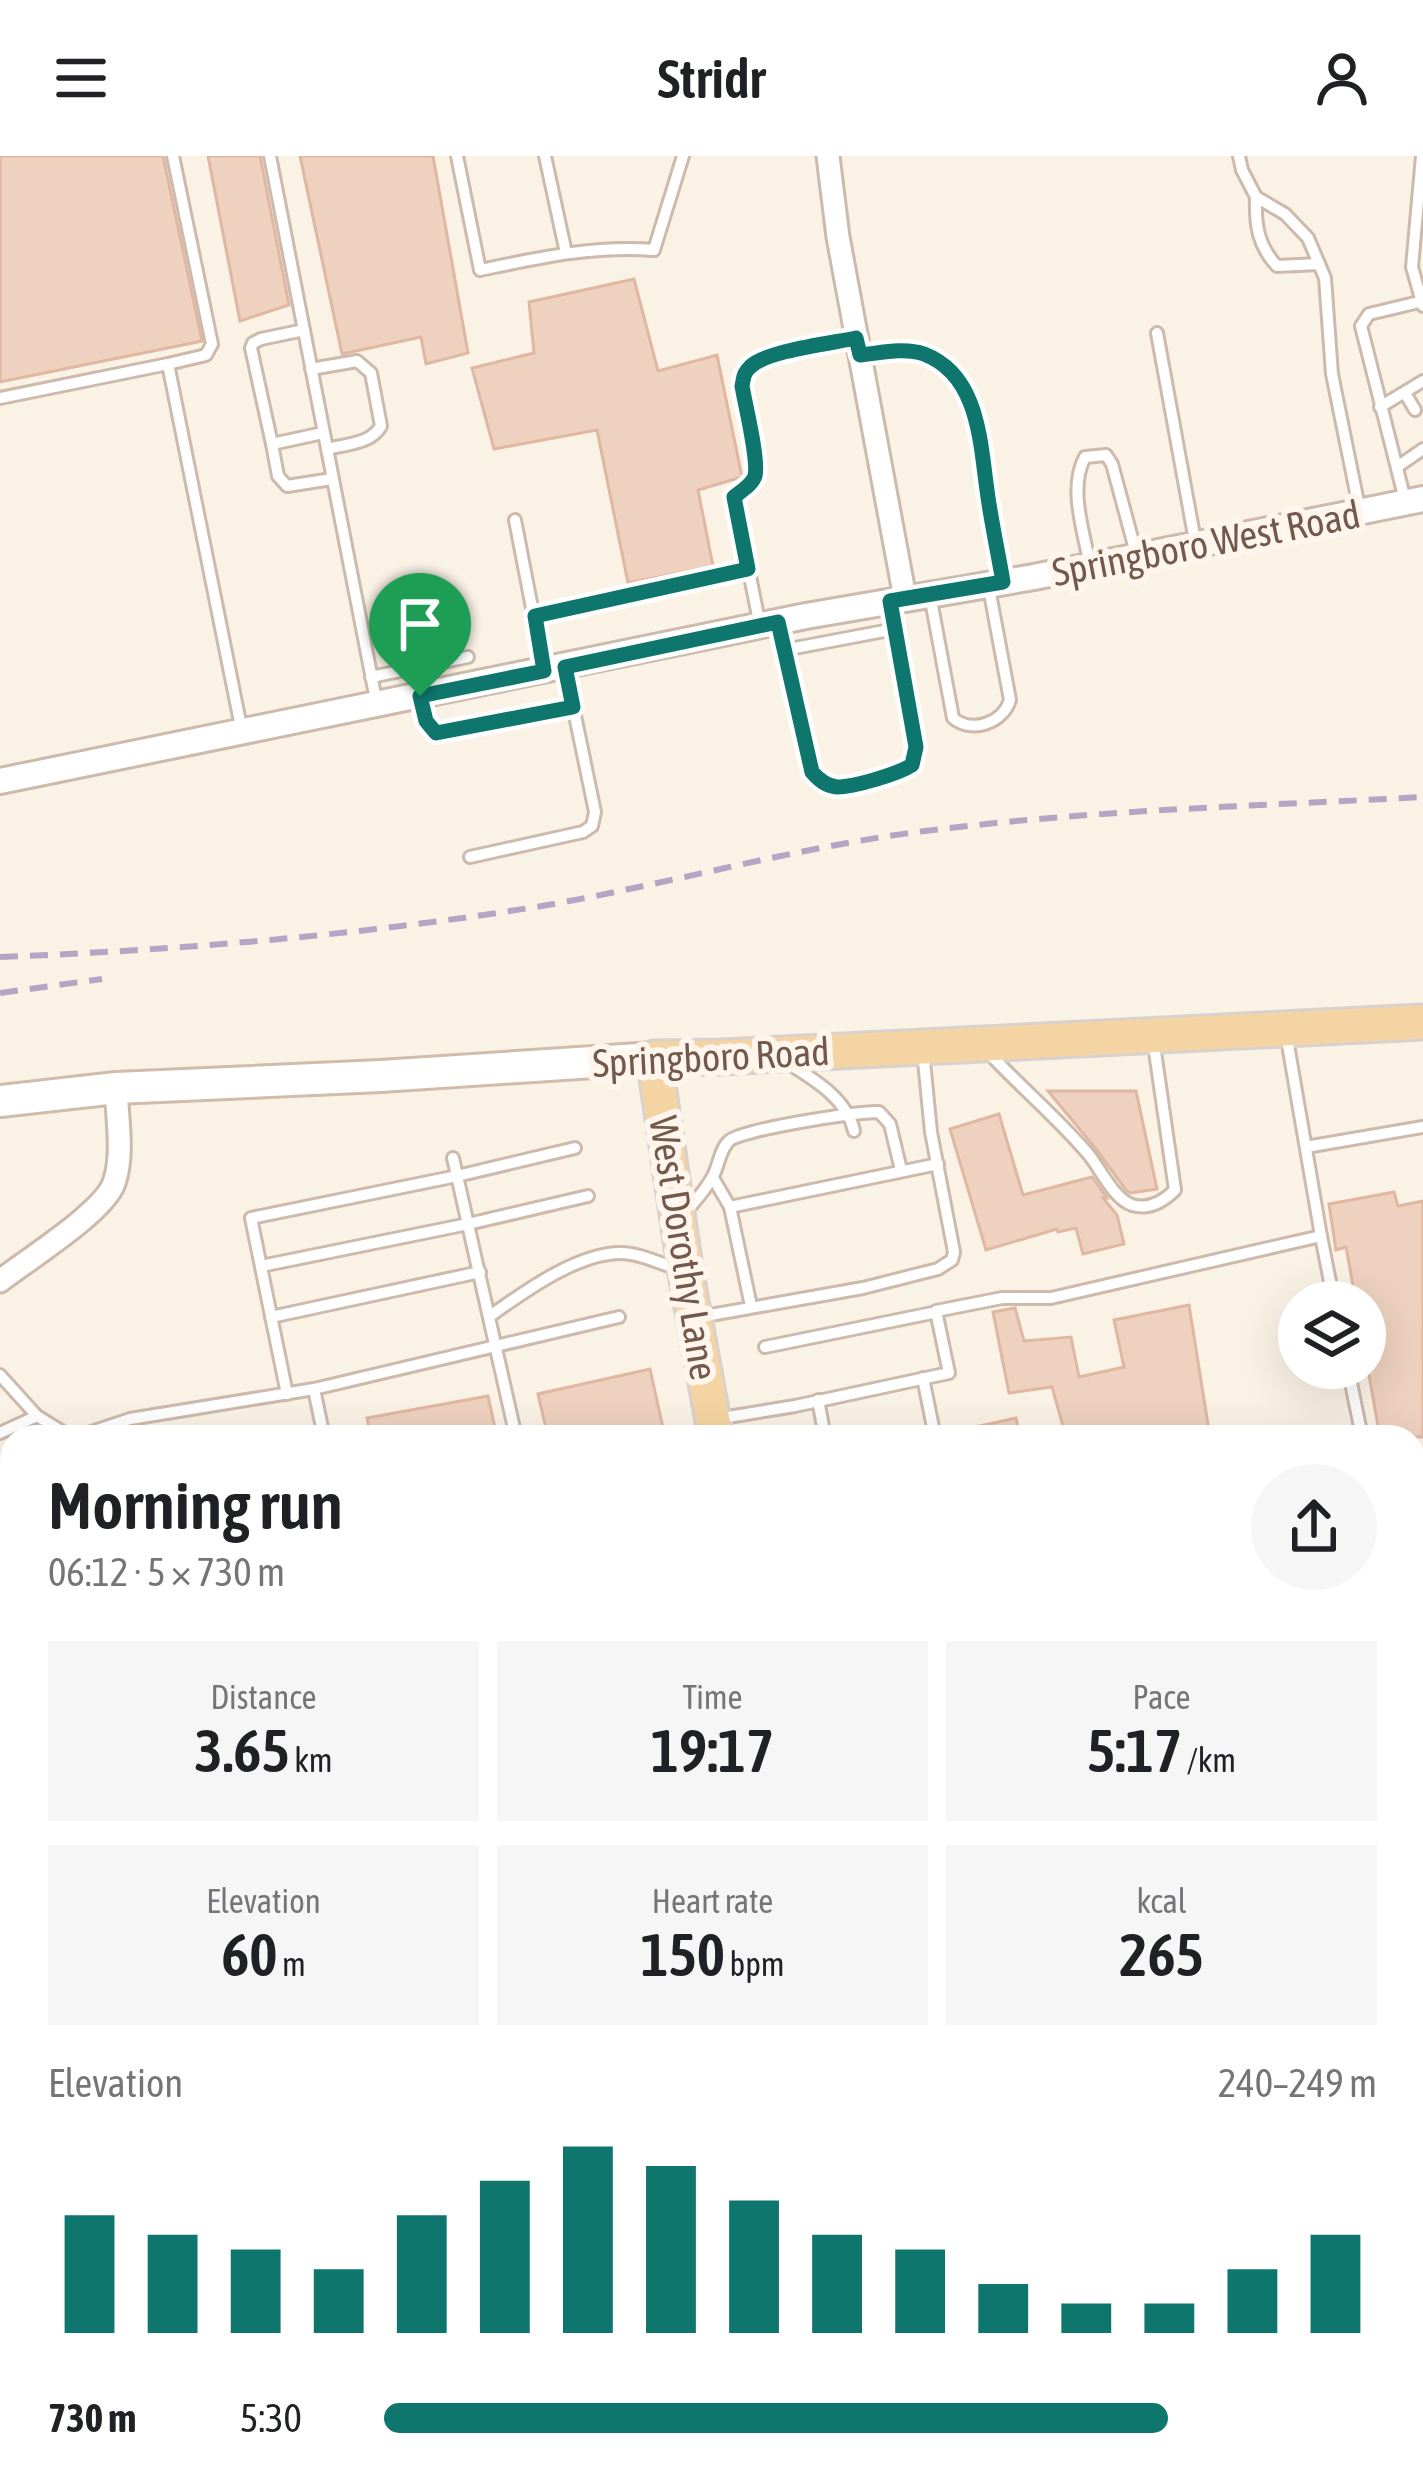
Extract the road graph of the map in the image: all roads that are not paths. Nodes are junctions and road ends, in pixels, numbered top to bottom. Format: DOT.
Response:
graph roads {
  1 [pos="173,156"];
  2 [pos="270,156"];
  3 [pos="457,156"];
  4 [pos="545,156"];
  5 [pos="683,156"];
  6 [pos="828,156"];
  7 [pos="1239,156"];
  8 [pos="1422,156"];
  9 [pos="1256,197"];
  10 [pos="566,253"];
  11 [pos="1319,263"];
  12 [pos="1422,303"];
  13 [pos="304,330"];
  14 [pos="1157,333"];
  15 [pos="858,346"];
  16 [pos="169,364"];
  17 [pos="311,369"];
  18 [pos="1423,381"];
  19 [pos="1406,393"];
  20 [pos="0,398"];
  21 [pos="1380,407"];
  22 [pos="1415,410"];
  23 [pos="323,434"];
  24 [pos="272,445"];
  25 [pos="326,448"];
  26 [pos="1423,449"];
  27 [pos="1397,467"];
  28 [pos="332,479"];
  29 [pos="1414,501"];
  30 [pos="1360,512"];
  31 [pos="515,520"];
  32 [pos="1195,545"];
  33 [pos="1137,556"];
  34 [pos="1090,566"];
  35 [pos="748,569"];
  36 [pos="996,583"];
  37 [pos="908,598"];
  38 [pos="535,616"];
  39 [pos="769,624"];
  40 [pos="895,629"];
  41 [pos="784,650"];
  42 [pos="468,657"];
  43 [pos="555,669"];
  44 [pos="371,677"];
  45 [pos="420,696"];
  46 [pos="377,705"];
  47 [pos="573,707"];
  48 [pos="242,732"];
  49 [pos="0,781"];
  50 [pos="470,856"];
  51 [pos="1423,1022"];
  52 [pos="1286,1029"];
  53 [pos="1153,1035"];
  54 [pos="980,1044"];
  55 [pos="923,1048"];
  56 [pos="776,1054"];
  57 [pos="654,1058"];
  58 [pos="116,1088"];
  59 [pos="0,1101"];
  60 [pos="850,1114"];
  61 [pos="811,1120"];
  62 [pos="1423,1126"];
  63 [pos="779,1127"];
  64 [pos="854,1131"];
  65 [pos="753,1132"];
  66 [pos="814,1137"];
  67 [pos="783,1144"];
  68 [pos="1306,1147"];
  69 [pos="575,1148"];
  70 [pos="757,1150"];
  71 [pos="453,1158"];
  72 [pos="938,1164"];
  73 [pos="901,1170"];
  74 [pos="457,1176"];
  75 [pos="712,1178"];
  76 [pos="588,1196"];
  77 [pos="730,1207"];
  78 [pos="679,1222"];
  79 [pos="468,1224"];
  80 [pos="1321,1236"];
  81 [pos="261,1266"];
  82 [pos="686,1271"];
  83 [pos="480,1272"];
  84 [pos="0,1281"];
  85 [pos="1330,1281"];
  86 [pos="751,1306"];
  87 [pos="937,1312"];
  88 [pos="490,1316"];
  89 [pos="271,1317"];
  90 [pos="619,1317"];
  91 [pos="694,1318"];
  92 [pos="497,1346"];
  93 [pos="765,1347"];
  94 [pos="0,1375"];
  95 [pos="923,1378"];
  96 [pos="314,1389"];
  97 [pos="1352,1389"];
  98 [pos="287,1394"];
  99 [pos="818,1400"];
  100 [pos="37,1416"];
  101 [pos="16,1425"];
  102 [pos="53,1425"];
  103 [pos="111,1425"];
  104 [pos="322,1425"];
  105 [pos="513,1425"];
  106 [pos="713,1425"];
  107 [pos="725,1425"];
  108 [pos="823,1425"];
  109 [pos="933,1425"];
  110 [pos="1360,1425"];
  1 -- 16 [label="lane"];
  2 -- 13 [label="lane"];
  3 -- 10 [label="lane"];
  4 -- 10 [label="lane"];
  5 -- 10 [label="lane"];
  6 -- 15 [label="street"];
  7 -- 9 [label="lane"];
  8 -- 12 [label="lane"];
  9 -- 11 [label="lane"];
  9 -- 11 [label="lane"];
  11 -- 30 [label="lane"];
  12 -- 21 [label="lane"];
  13 -- 17 [label="lane"];
  13 -- 24 [label="lane"];
  14 -- 32 [label="lane"];
  15 -- 35 [label="lane"];
  15 -- 36 [label="lane"];
  15 -- 37 [label="street"];
  16 -- 20 [label="lane"];
  16 -- 48 [label="lane"];
  17 -- 23 [label="lane"];
  17 -- 25 [label="lane"];
  18 -- 19 [label="lane"];
  19 -- 21 [label="lane"];
  19 -- 22 [label="lane"];
  21 -- 27 [label="lane"];
  23 -- 24 [label="lane"];
  23 -- 25 [label="lane"];
  24 -- 28 [label="lane"];
  25 -- 28 [label="lane"];
  26 -- 27 [label="lane"];
  27 -- 29 [label="lane"];
  28 -- 44 [label="lane"];
  29 -- 30 [label="street, Springboro West Road"];
  30 -- 32 [label="street, Springboro West Road"];
  31 -- 38 [label="lane"];
  32 -- 33 [label="street, Springboro West Road"];
  33 -- 34 [label="street, Springboro West Road"];
  33 -- 34 [label="lane"];
  34 -- 36 [label="street, Springboro West Road"];
  35 -- 38 [label="lane"];
  35 -- 39 [label="lane"];
  36 -- 37 [label="street, Springboro West Road"];
  36 -- 37 [label="lane"];
  37 -- 39 [label="street, Springboro West Road"];
  37 -- 40 [label="lane"];
  38 -- 43 [label="lane"];
  39 -- 41 [label="lane"];
  39 -- 43 [label="street, Springboro West Road"];
  40 -- 41 [label="lane"];
  40 -- 41 [label="lane"];
  42 -- 44 [label="lane"];
  43 -- 45 [label="street, Springboro West Road"];
  43 -- 47 [label="lane"];
  44 -- 46 [label="lane"];
  45 -- 46 [label="street, Springboro West Road"];
  45 -- 47 [label="lane"];
  46 -- 48 [label="street, Springboro West Road"];
  47 -- 50 [label="lane"];
  48 -- 49 [label="street, Springboro West Road"];
  51 -- 52 [label="main road, Springboro Road"];
  52 -- 53 [label="main road, Springboro Road"];
  52 -- 68 [label="lane"];
  53 -- 54 [label="main road, Springboro Road"];
  53 -- 54 [label="lane"];
  54 -- 55 [label="main road, Springboro Road"];
  55 -- 56 [label="main road, Springboro Road"];
  55 -- 72 [label="lane"];
  56 -- 57 [label="main road, Springboro Road"];
  56 -- 60 [label="lane"];
  57 -- 58 [label="main road, Springboro Road"];
  57 -- 78 [label="main road, West Dorothy Lane"];
  58 -- 59 [label="main road, Springboro Road"];
  58 -- 84 [label="street"];
  60 -- 61 [label="lane"];
  60 -- 64 [label="lane"];
  60 -- 73 [label="lane"];
  61 -- 63 [label="lane"];
  61 -- 66 [label="lane"];
  62 -- 68 [label="lane"];
  63 -- 65 [label="lane"];
  63 -- 67 [label="lane"];
  65 -- 70 [label="lane"];
  65 -- 75 [label="lane"];
  68 -- 80 [label="lane"];
  69 -- 74 [label="lane"];
  71 -- 74 [label="lane"];
  72 -- 73 [label="lane"];
  72 -- 86 [label="lane"];
  73 -- 77 [label="lane"];
  74 -- 79 [label="lane"];
  74 -- 81 [label="lane"];
  75 -- 77 [label="lane"];
  75 -- 78 [label="lane"];
  76 -- 79 [label="lane"];
  77 -- 86 [label="lane"];
  78 -- 82 [label="main road, West Dorothy Lane"];
  79 -- 81 [label="lane"];
  79 -- 83 [label="lane"];
  80 -- 85 [label="lane"];
  80 -- 87 [label="lane"];
  81 -- 89 [label="lane"];
  82 -- 88 [label="lane"];
  82 -- 91 [label="main road, West Dorothy Lane"];
  83 -- 88 [label="lane"];
  83 -- 89 [label="lane"];
  86 -- 91 [label="lane"];
  87 -- 93 [label="lane"];
  87 -- 95 [label="lane"];
  88 -- 92 [label="lane"];
  89 -- 98 [label="lane"];
  90 -- 92 [label="lane"];
  91 -- 106 [label="main road, West Dorothy Lane"];
  92 -- 96 [label="lane"];
  92 -- 105 [label="lane"];
  94 -- 100 [label="lane"];
  95 -- 99 [label="lane"];
  95 -- 109 [label="lane"];
  96 -- 98 [label="lane"];
  96 -- 104 [label="lane"];
  97 -- 110 [label="lane"];
  98 -- 103 [label="lane"];
  99 -- 107 [label="lane"];
  99 -- 108 [label="lane"];
  100 -- 101 [label="lane"];
  100 -- 102 [label="lane"];
}
